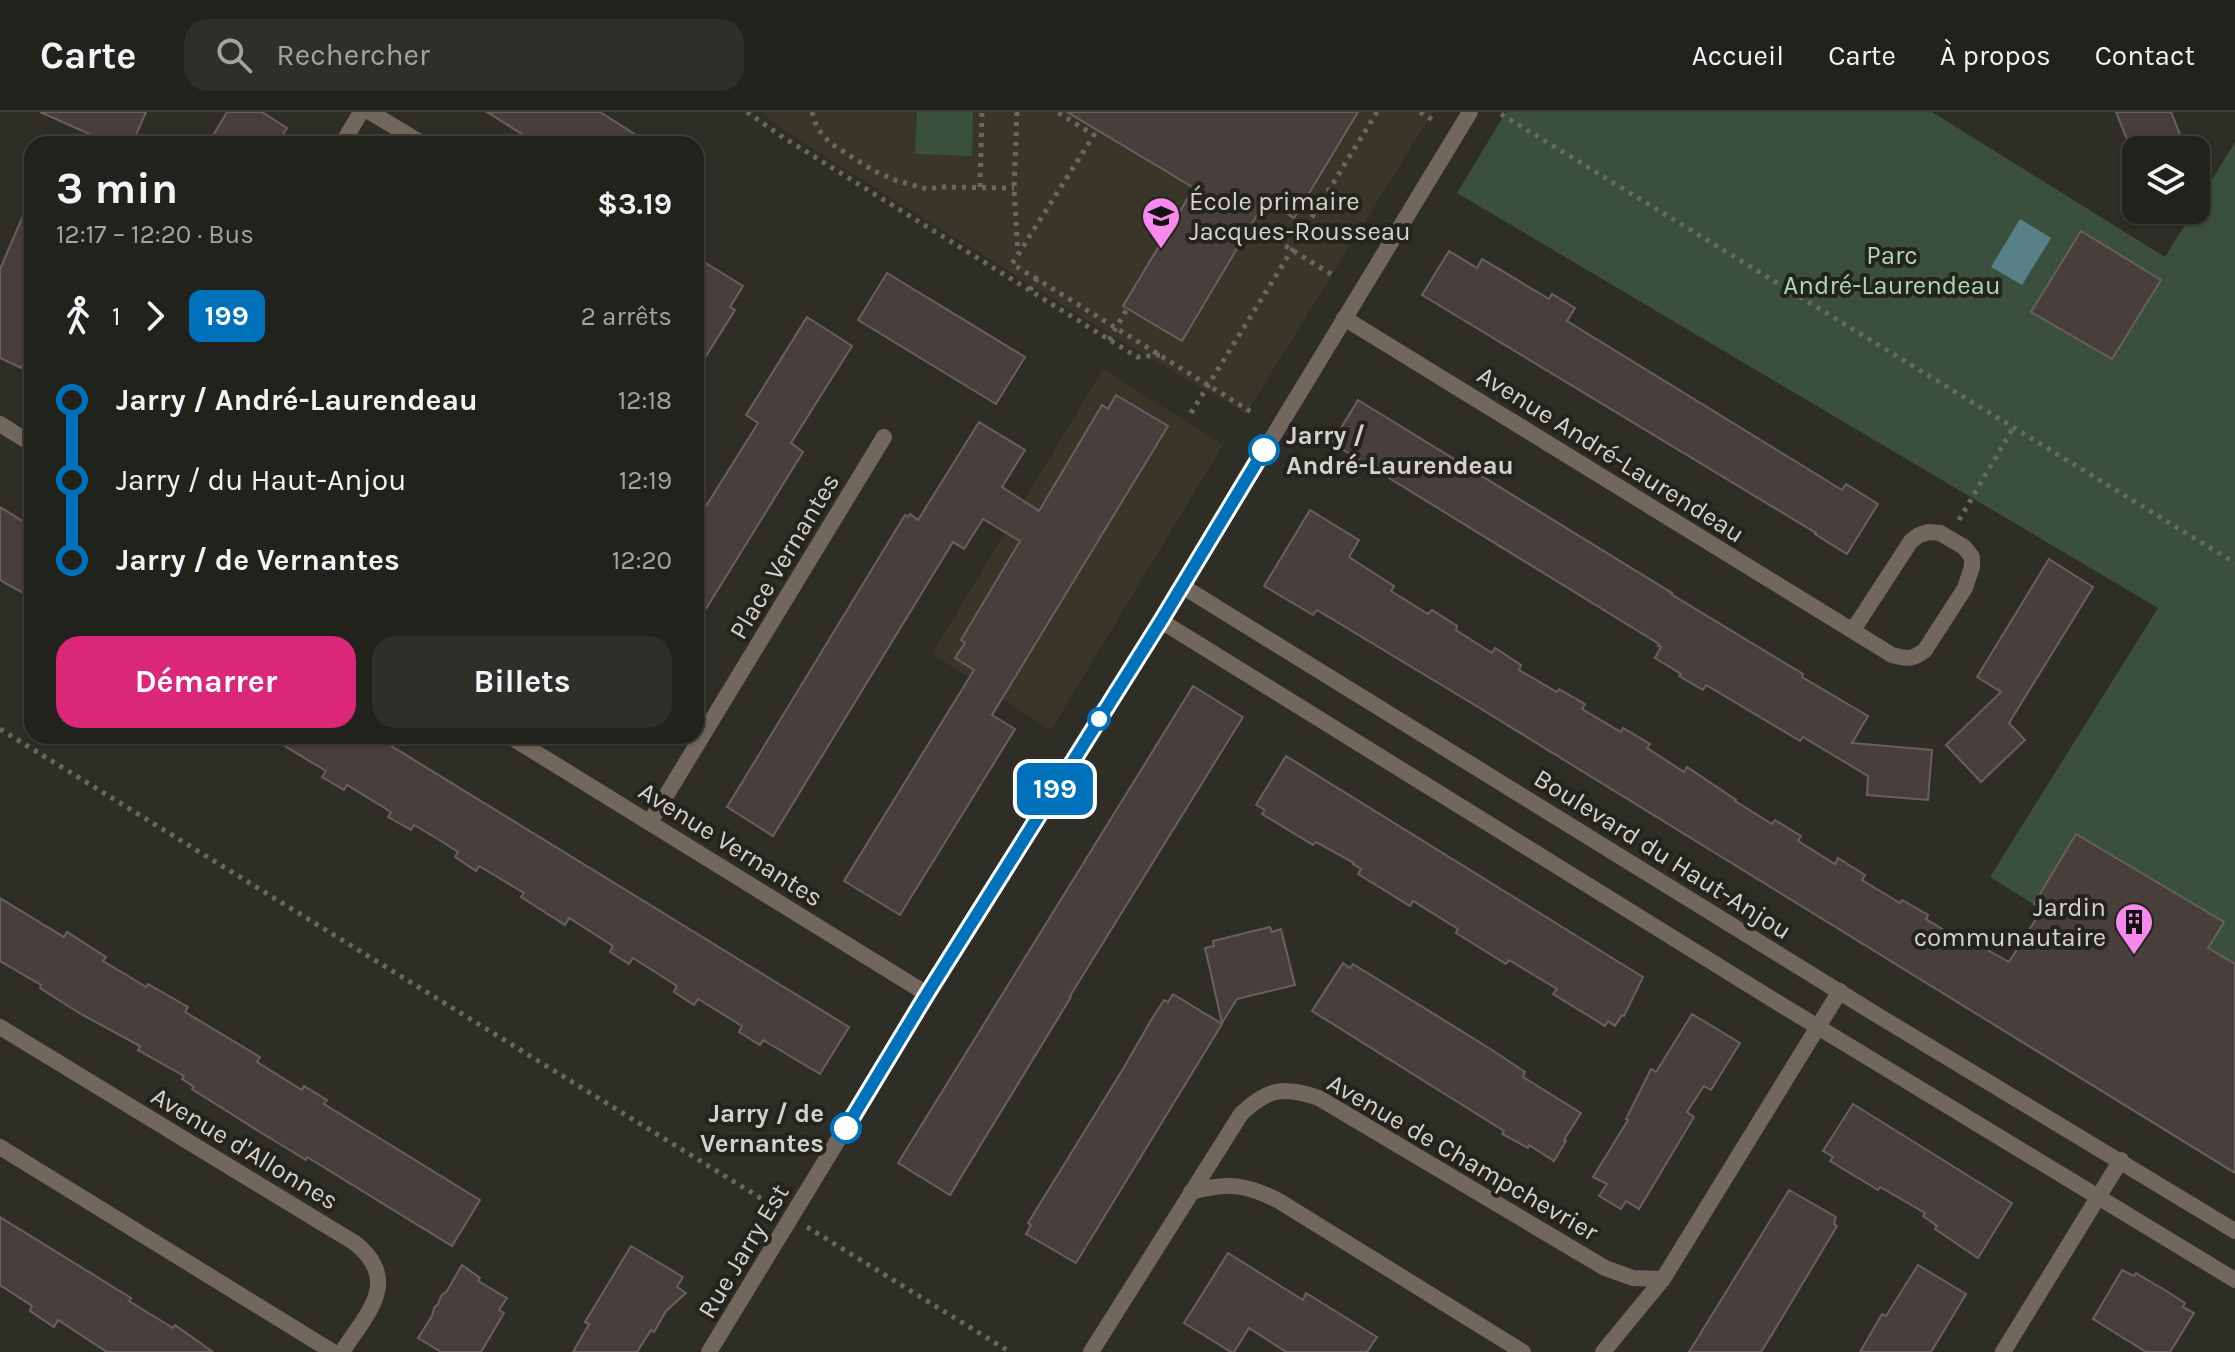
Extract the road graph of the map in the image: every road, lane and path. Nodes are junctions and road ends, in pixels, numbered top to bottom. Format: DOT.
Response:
graph roads {
  1 [pos="361,112"];
  2 [pos="370,112"];
  3 [pos="747,112"];
  4 [pos="812,112"];
  5 [pos="982,112"];
  6 [pos="1017,112"];
  7 [pos="1057,112"];
  8 [pos="1377,112"];
  9 [pos="1420,112"];
  10 [pos="1470,112"];
  11 [pos="1501,114"];
  12 [pos="1433,120"];
  13 [pos="347,136"];
  14 [pos="410,136"];
  15 [pos="980,187"];
  16 [pos="1014,188"];
  17 [pos="1251,225"];
  18 [pos="1292,250"];
  19 [pos="1019,254"];
  20 [pos="1336,277"];
  21 [pos="1037,279"];
  22 [pos="1029,290"];
  23 [pos="1127,309"];
  24 [pos="1344,318"];
  25 [pos="1116,328"];
  26 [pos="1109,340"];
  27 [pos="1160,355"];
  28 [pos="1209,386"];
  29 [pos="1191,413"];
  30 [pos="1253,413"];
  31 [pos="0,424"];
  32 [pos="2013,428"];
  33 [pos="884,437"];
  34 [pos="24,439"];
  35 [pos="1949,538"];
  36 [pos="2235,563"];
  37 [pos="1182,586"];
  38 [pos="1161,621"];
  39 [pos="1853,630"];
  40 [pos="0,729"];
  41 [pos="704,733"];
  42 [pos="24,744"];
  43 [pos="24,744"];
  44 [pos="522,744"];
  45 [pos="697,744"];
  46 [pos="650,822"];
  47 [pos="1840,991"];
  48 [pos="927,994"];
  49 [pos="0,1027"];
  50 [pos="1818,1027"];
  51 [pos="0,1147"];
  52 [pos="2121,1160"];
  53 [pos="1191,1192"];
  54 [pos="2098,1197"];
  55 [pos="791,1217"];
  56 [pos="2235,1231"];
  57 [pos="1663,1279"];
  58 [pos="2235,1280"];
  59 [pos="333,1352"];
  60 [pos="342,1352"];
  61 [pos="709,1352"];
  62 [pos="1010,1352"];
  63 [pos="1091,1352"];
  64 [pos="1523,1352"];
  65 [pos="1603,1352"];
  66 [pos="2003,1352"];
  1 -- 13 [label="street"];
  2 -- 14 [label="street"];
  3 -- 22 [label="path"];
  4 -- 15 [label="path"];
  5 -- 15 [label="path"];
  6 -- 16 [label="path"];
  7 -- 19 [label="path"];
  8 -- 18 [label="path"];
  9 -- 12 [label="path"];
  10 -- 24 [label="street, Rue Jarry Est"];
  11 -- 32 [label="path"];
  15 -- 16 [label="path"];
  16 -- 19 [label="path"];
  17 -- 18 [label="path"];
  18 -- 20 [label="path"];
  18 -- 28 [label="path"];
  19 -- 21 [label="path"];
  21 -- 22 [label="path"];
  21 -- 25 [label="path"];
  22 -- 26 [label="path"];
  23 -- 25 [label="path"];
  24 -- 37 [label="street, Rue Jarry Est"];
  24 -- 39 [label="street, Avenue André-Laurendeau"];
  25 -- 26 [label="path"];
  25 -- 27 [label="path"];
  26 -- 27 [label="path"];
  27 -- 28 [label="path"];
  28 -- 29 [label="path"];
  28 -- 30 [label="path"];
  31 -- 34 [label="street"];
  32 -- 35 [label="path"];
  32 -- 36 [label="path"];
  33 -- 41 [label="street, Place Vernantes"];
  35 -- 39 [label="street"];
  35 -- 39 [label="street, Avenue André-Laurendeau"];
  37 -- 38 [label="street, Rue Jarry Est"];
  37 -- 47 [label="street, Boulevard du Haut-Anjou"];
  38 -- 48 [label="street, Rue Jarry Est"];
  38 -- 50 [label="street"];
  40 -- 42 [label="path"];
  43 -- 55 [label="path"];
  44 -- 46 [label="street, Avenue Vernantes"];
  45 -- 46 [label="street, Place Vernantes"];
  46 -- 48 [label="street, Avenue Vernantes"];
  47 -- 50 [label="street"];
  47 -- 52 [label="street, Boulevard du Haut-Anjou"];
  48 -- 55 [label="street, Rue Jarry Est"];
  49 -- 60 [label="street, Avenue d'Allonnes"];
  50 -- 54 [label="street"];
  50 -- 57 [label="street"];
  51 -- 59 [label="street"];
  52 -- 54 [label="street"];
  52 -- 56 [label="street, Boulevard du Haut-Anjou"];
  53 -- 57 [label="street, Avenue de Champchevrier"];
  53 -- 63 [label="street, Avenue de Champchevrier"];
  53 -- 64 [label="street"];
  54 -- 58 [label="street"];
  54 -- 66 [label="street"];
  55 -- 61 [label="street, Rue Jarry Est"];
  55 -- 62 [label="path"];
  57 -- 65 [label="street"];
}
